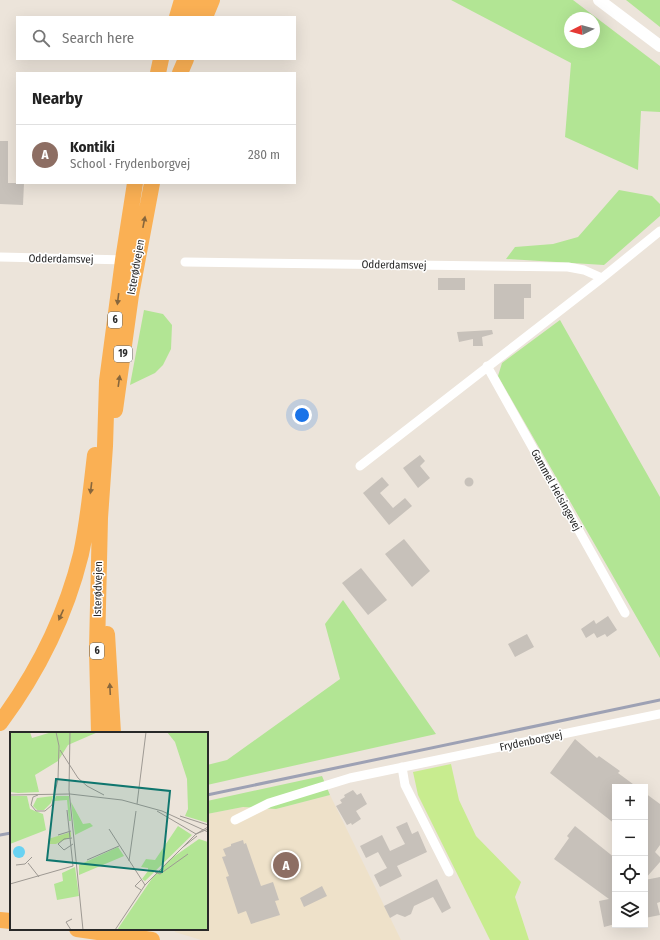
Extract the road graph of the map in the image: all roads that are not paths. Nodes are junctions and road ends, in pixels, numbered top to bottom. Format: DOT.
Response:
graph roads {
  1 [pos="172,0"];
  2 [pos="182,0"];
  3 [pos="196,0"];
  4 [pos="212,0"];
  5 [pos="599,0"];
  6 [pos="168,16"];
  7 [pos="177,16"];
  8 [pos="191,16"];
  9 [pos="205,16"];
  10 [pos="660,46"];
  11 [pos="162,60"];
  12 [pos="180,60"];
  13 [pos="186,60"];
  14 [pos="158,72"];
  15 [pos="177,72"];
  16 [pos="180,72"];
  17 [pos="135,184"];
  18 [pos="152,184"];
  19 [pos="660,231"];
  20 [pos="0,257"];
  21 [pos="130,260"];
  22 [pos="185,262"];
  23 [pos="602,278"];
  24 [pos="487,366"];
  25 [pos="107,381"];
  26 [pos="106,446"];
  27 [pos="360,466"];
  28 [pos="99,573"];
  29 [pos="625,613"];
  30 [pos="660,714"];
  31 [pos="0,723"];
  32 [pos="99,732"];
  33 [pos="113,732"];
  34 [pos="402,767"];
  35 [pos="235,820"];
  36 [pos="450,872"];
  37 [pos="0,920"];
  38 [pos="10,921"];
  39 [pos="84,930"];
  40 [pos="113,930"];
  41 [pos="125,930"];
  42 [pos="114,940"];
  43 [pos="126,940"];
  44 [pos="152,940"];
  1 -- 6 [label="highway"];
  2 -- 7 [label="highway"];
  3 -- 8 [label="highway"];
  4 -- 9 [label="highway"];
  5 -- 10 [label="street"];
  11 -- 14 [label="highway"];
  12 -- 15 [label="highway"];
  13 -- 16 [label="highway"];
  17 -- 21 [label="highway, Isterødvejen / 6"];
  21 -- 18 [label="highway, Isterødvejen / 19, one-way"];
  19 -- 23 [label="street"];
  20 -- 21 [label="street, Odderdamsvej"];
  21 -- 25 [label="highway, Isterødvejen / 6, one-way"];
  26 -- 21 [label="highway, Isterødvejen / 19, one-way"];
  22 -- 23 [label="street, Odderdamsvej"];
  23 -- 24 [label="street"];
  24 -- 27 [label="street"];
  24 -- 29 [label="street, Gammel Helsingevej"];
  25 -- 26 [label="highway, Isterødvejen / 6"];
  25 -- 31 [label="highway, one-way"];
  26 -- 28 [label="highway, Isterødvejen / 6"];
  28 -- 32 [label="highway, Isterødvejen / 6"];
  33 -- 28 [label="highway, one-way"];
  30 -- 34 [label="street, Frydenborgvej"];
  34 -- 35 [label="street, Frydenborgvej"];
  34 -- 36 [label="street"];
  37 -- 38 [label="highway"];
  39 -- 44 [label="highway"];
  40 -- 42 [label="highway"];
  41 -- 43 [label="highway"];
}
